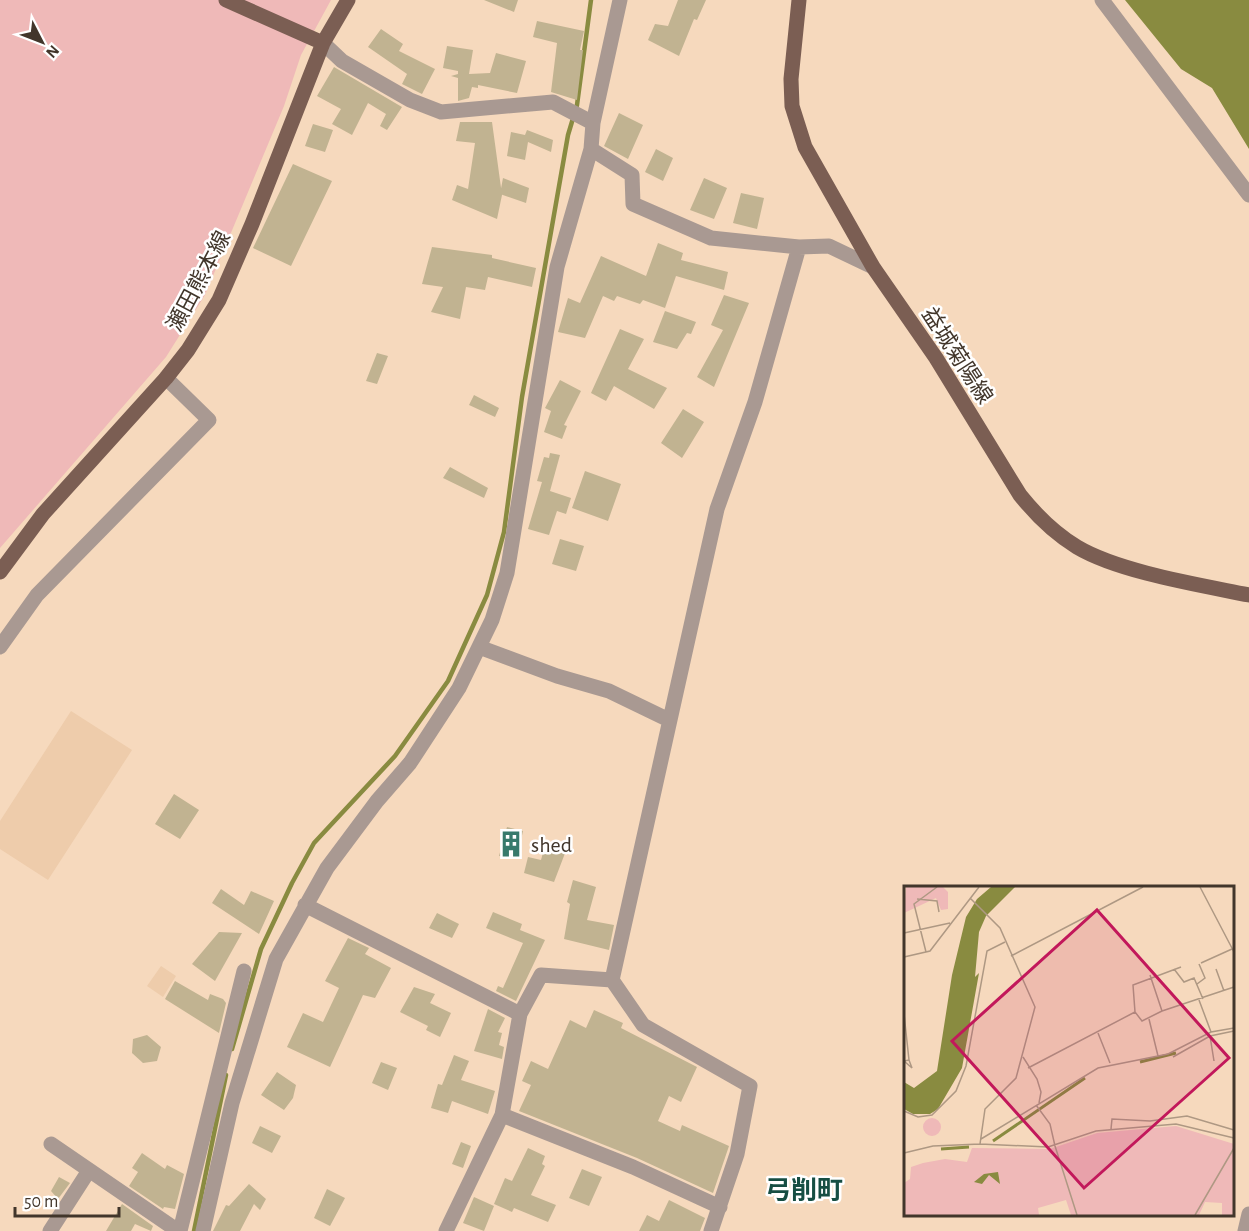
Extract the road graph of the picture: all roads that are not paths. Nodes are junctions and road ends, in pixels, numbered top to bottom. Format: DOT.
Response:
graph roads {
  1 [pos="226,0"];
  2 [pos="348,0"];
  3 [pos="620,0"];
  4 [pos="799,0"];
  5 [pos="1102,0"];
  6 [pos="323,43"];
  7 [pos="593,123"];
  8 [pos="591,149"];
  9 [pos="1249,195"];
  10 [pos="799,247"];
  11 [pos="873,267"];
  12 [pos="166,378"];
  13 [pos="0,572"];
  14 [pos="1249,595"];
  15 [pos="0,647"];
  16 [pos="479,647"];
  17 [pos="669,720"];
  18 [pos="305,905"];
  19 [pos="244,971"];
  20 [pos="612,980"];
  21 [pos="520,1014"];
  22 [pos="502,1115"];
  23 [pos="51,1144"];
  24 [pos="88,1172"];
  25 [pos="720,1206"];
  26 [pos="1249,1214"];
  27 [pos="50,1231"];
  28 [pos="179,1231"];
  29 [pos="203,1231"];
  30 [pos="446,1231"];
  31 [pos="711,1231"];
  32 [pos="1245,1231"];
  1 -- 6 [label="main road"];
  2 -- 6 [label="main road, 瀬田熊本線"];
  3 -- 7 [label="street"];
  4 -- 11 [label="main road, 益城菊陽線"];
  5 -- 9 [label="street"];
  6 -- 7 [label="street"];
  6 -- 12 [label="main road, 瀬田熊本線"];
  7 -- 8 [label="street"];
  8 -- 10 [label="street"];
  8 -- 16 [label="street"];
  10 -- 11 [label="street"];
  10 -- 17 [label="street"];
  11 -- 14 [label="main road, 益城菊陽線"];
  12 -- 13 [label="main road, 瀬田熊本線"];
  12 -- 15 [label="street"];
  16 -- 17 [label="street"];
  16 -- 18 [label="street"];
  17 -- 20 [label="street"];
  18 -- 21 [label="street"];
  18 -- 29 [label="street"];
  19 -- 28 [label="street"];
  20 -- 21 [label="street"];
  20 -- 25 [label="street"];
  21 -- 22 [label="street"];
  22 -- 25 [label="street"];
  22 -- 30 [label="street"];
  23 -- 24 [label="street"];
  24 -- 27 [label="street"];
  24 -- 28 [label="street"];
  25 -- 31 [label="street"];
  26 -- 32 [label="street"];
}
